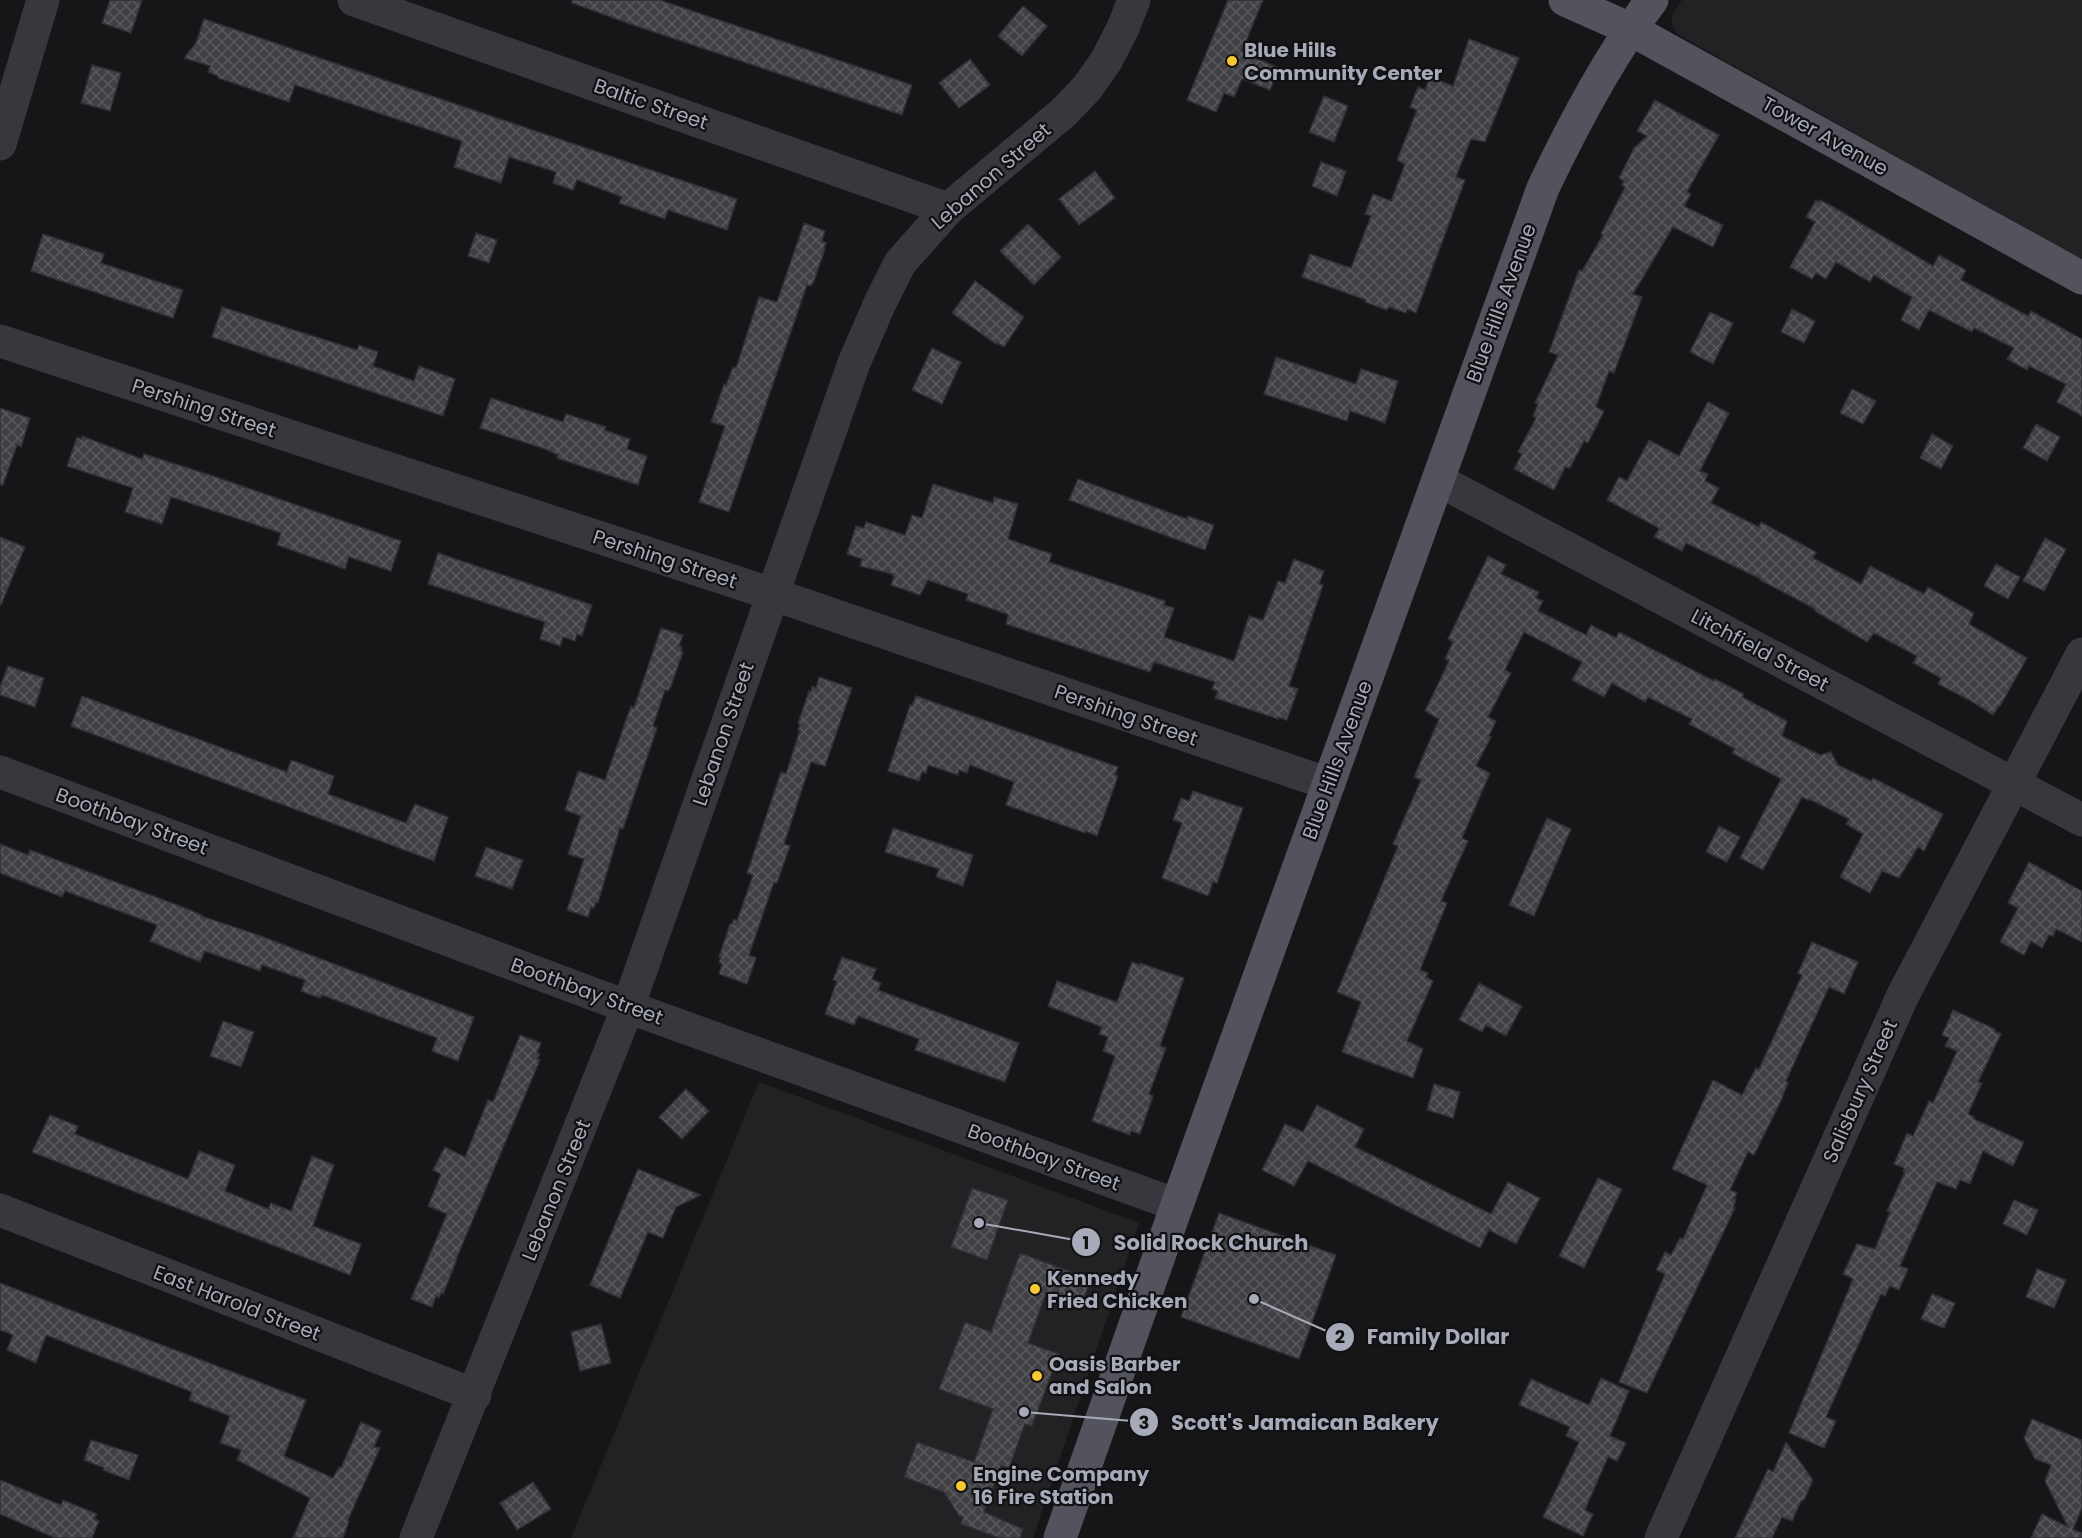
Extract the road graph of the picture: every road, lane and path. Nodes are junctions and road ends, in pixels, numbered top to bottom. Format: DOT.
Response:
graph roads {
  1 [pos="43,0"];
  2 [pos="354,0"];
  3 [pos="1134,0"];
  4 [pos="1565,0"];
  5 [pos="1652,0"];
  6 [pos="1630,29"];
  7 [pos="0,144"];
  8 [pos="948,209"];
  9 [pos="2082,278"];
  10 [pos="0,341"];
  11 [pos="1438,480"];
  12 [pos="772,594"];
  13 [pos="2082,654"];
  14 [pos="0,772"];
  15 [pos="2013,783"];
  16 [pos="1329,784"];
  17 [pos="2082,820"];
  18 [pos="628,1007"];
  19 [pos="1177,1205"];
  20 [pos="0,1210"];
  21 [pos="475,1395"];
  22 [pos="416,1538"];
  23 [pos="1060,1538"];
  24 [pos="1661,1538"];
  1 -- 7 [label="street"];
  2 -- 8 [label="street, Baltic Street"];
  3 -- 8 [label="street, Lebanon Street"];
  4 -- 6 [label="main road, Tower Avenue"];
  5 -- 6 [label="main road, Blue Hills Avenue"];
  6 -- 9 [label="main road, Tower Avenue"];
  6 -- 11 [label="main road, Blue Hills Avenue"];
  8 -- 12 [label="street, Lebanon Street"];
  10 -- 12 [label="street, Pershing Street"];
  11 -- 15 [label="street, Litchfield Street"];
  11 -- 16 [label="main road, Blue Hills Avenue"];
  12 -- 16 [label="street, Pershing Street"];
  12 -- 18 [label="street, Lebanon Street"];
  13 -- 15 [label="street, Salisbury Street"];
  14 -- 18 [label="street, Boothbay Street"];
  15 -- 17 [label="street, Litchfield Street"];
  15 -- 24 [label="street, Salisbury Street"];
  16 -- 19 [label="main road, Blue Hills Avenue"];
  18 -- 19 [label="street, Boothbay Street"];
  18 -- 21 [label="street, Lebanon Street"];
  19 -- 23 [label="main road, Blue Hills Avenue"];
  20 -- 21 [label="street, East Harold Street"];
  21 -- 22 [label="street, Lebanon Street"];
}
